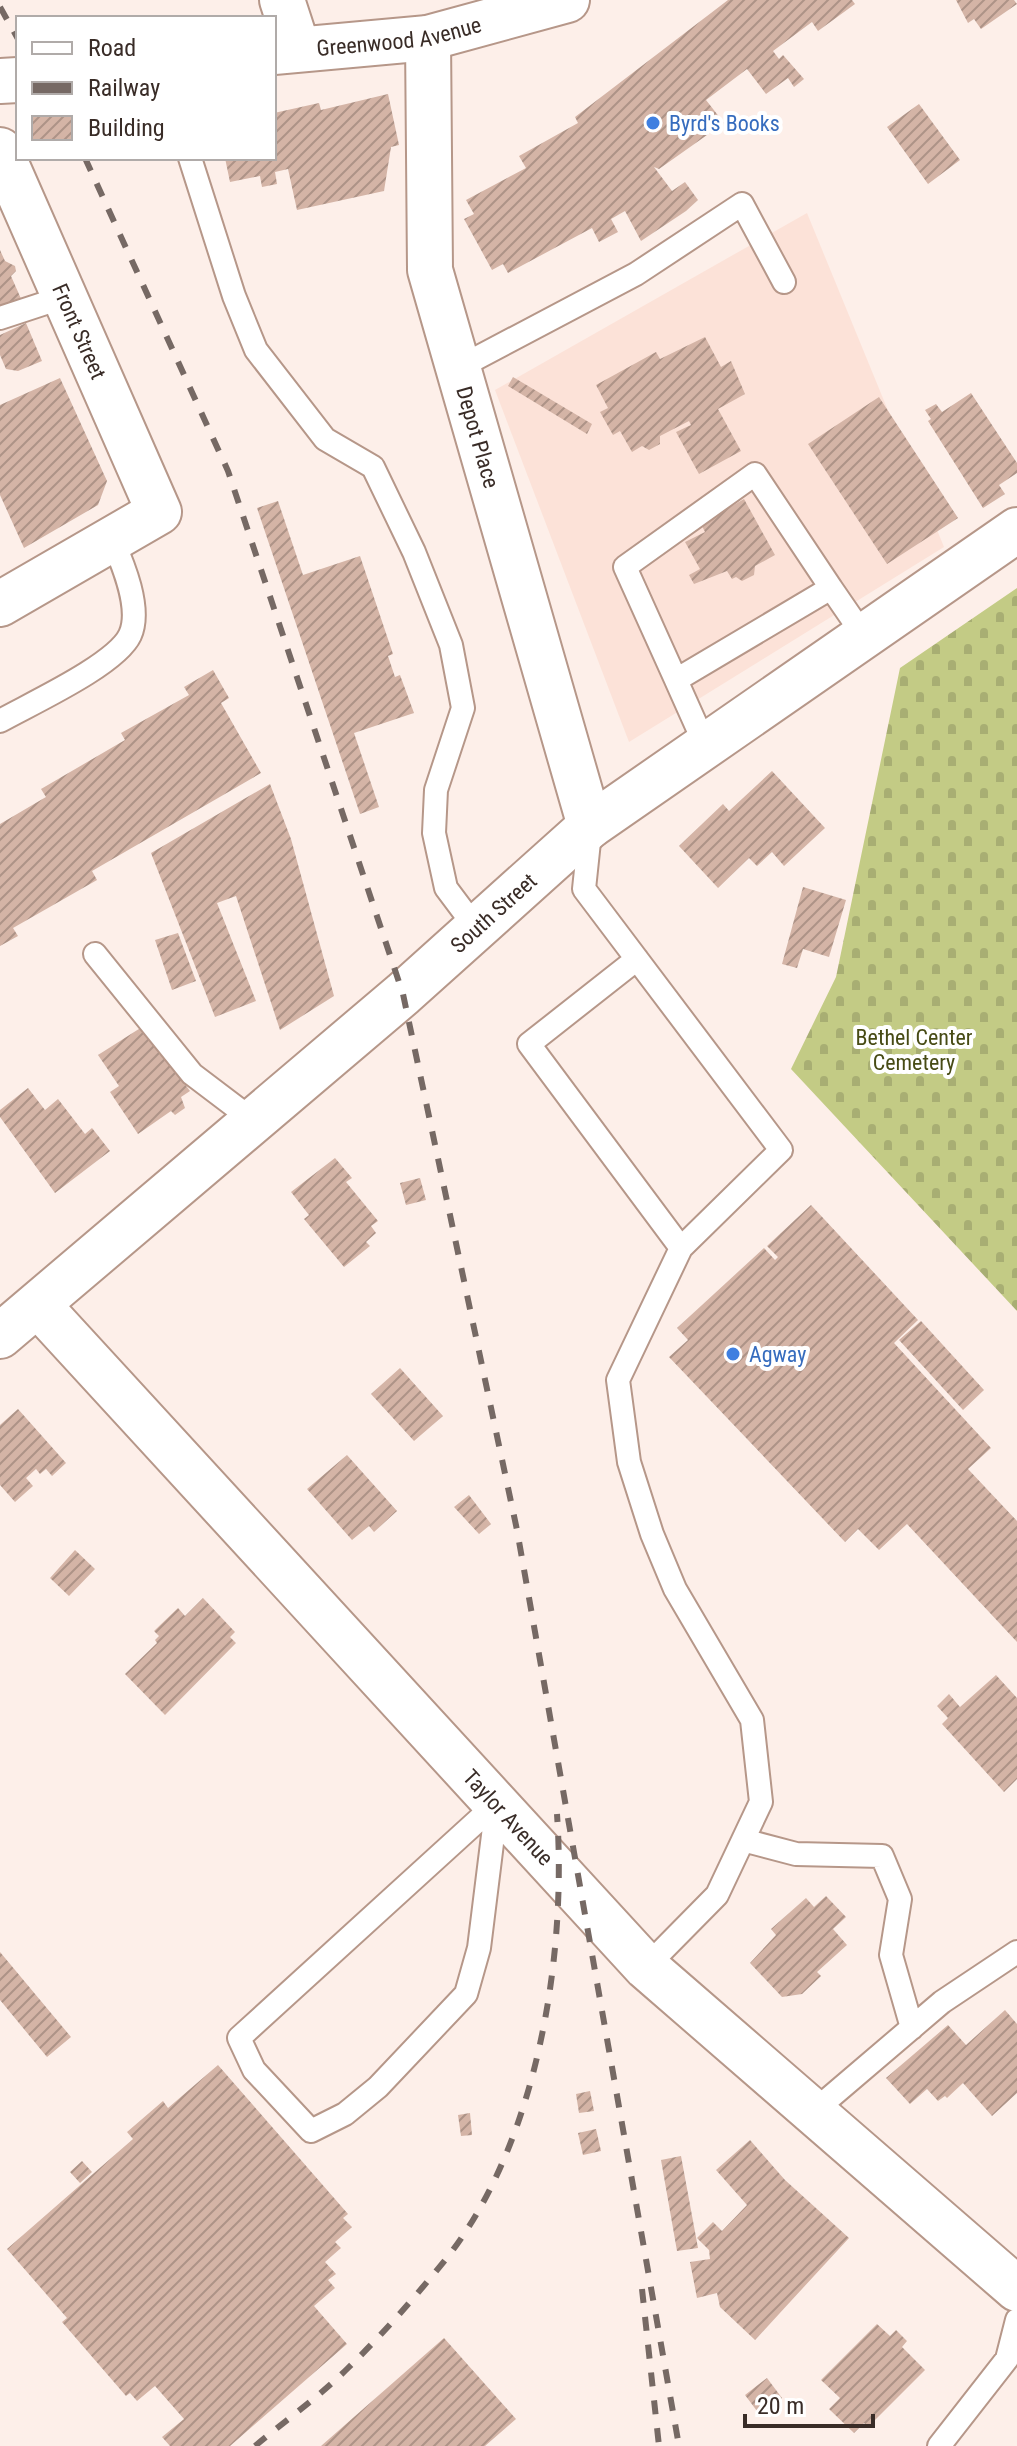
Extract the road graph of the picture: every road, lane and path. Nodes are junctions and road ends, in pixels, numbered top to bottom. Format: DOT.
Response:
graph roads {
  1 [pos="282,0"];
  2 [pos="567,0"];
  3 [pos="428,38"];
  4 [pos="286,50"];
  5 [pos="0,150"];
  6 [pos="191,160"];
  7 [pos="784,282"];
  8 [pos="64,297"];
  9 [pos="0,318"];
  10 [pos="458,368"];
  11 [pos="1017,530"];
  12 [pos="112,539"];
  13 [pos="831,588"];
  14 [pos="0,604"];
  15 [pos="864,636"];
  16 [pos="676,680"];
  17 [pos="0,721"];
  18 [pos="706,747"];
  19 [pos="590,826"];
  20 [pos="476,928"];
  21 [pos="95,954"];
  22 [pos="637,959"];
  23 [pos="254,1121"];
  24 [pos="681,1248"];
  25 [pos="39,1306"];
  26 [pos="0,1336"];
  27 [pos="497,1803"];
  28 [pos="743,1840"];
  29 [pos="1017,1952"];
  30 [pos="646,1967"];
  31 [pos="912,2028"];
  32 [pos="813,2112"];
  33 [pos="1017,2289"];
  34 [pos="1017,2320"];
  35 [pos="939,2446"];
  1 -- 4 [label="street"];
  2 -- 3 [label="street, Greenwood Avenue"];
  3 -- 4 [label="street, Greenwood Avenue"];
  3 -- 10 [label="street, Depot Place"];
  5 -- 8 [label="street, Front Street"];
  6 -- 20 [label="lane"];
  7 -- 10 [label="lane"];
  8 -- 9 [label="lane"];
  8 -- 12 [label="street, Front Street"];
  10 -- 19 [label="street, Depot Place"];
  11 -- 15 [label="street, South Street"];
  12 -- 14 [label="street"];
  12 -- 17 [label="lane"];
  13 -- 15 [label="lane"];
  13 -- 16 [label="lane"];
  13 -- 16 [label="lane"];
  15 -- 18 [label="street, South Street"];
  16 -- 18 [label="lane"];
  18 -- 19 [label="street, South Street"];
  19 -- 20 [label="street, South Street"];
  19 -- 22 [label="lane"];
  20 -- 23 [label="street, South Street"];
  21 -- 23 [label="lane"];
  22 -- 24 [label="lane"];
  22 -- 24 [label="lane"];
  23 -- 25 [label="street, South Street"];
  24 -- 28 [label="lane"];
  25 -- 26 [label="street, South Street"];
  25 -- 27 [label="street, Taylor Avenue"];
  27 -- 27 [label="lane"];
  27 -- 30 [label="street, Taylor Avenue"];
  28 -- 30 [label="lane"];
  28 -- 31 [label="lane"];
  29 -- 31 [label="lane"];
  30 -- 32 [label="street, Taylor Avenue"];
  31 -- 32 [label="lane"];
  32 -- 33 [label="street, Taylor Avenue"];
  34 -- 35 [label="lane"];
}
